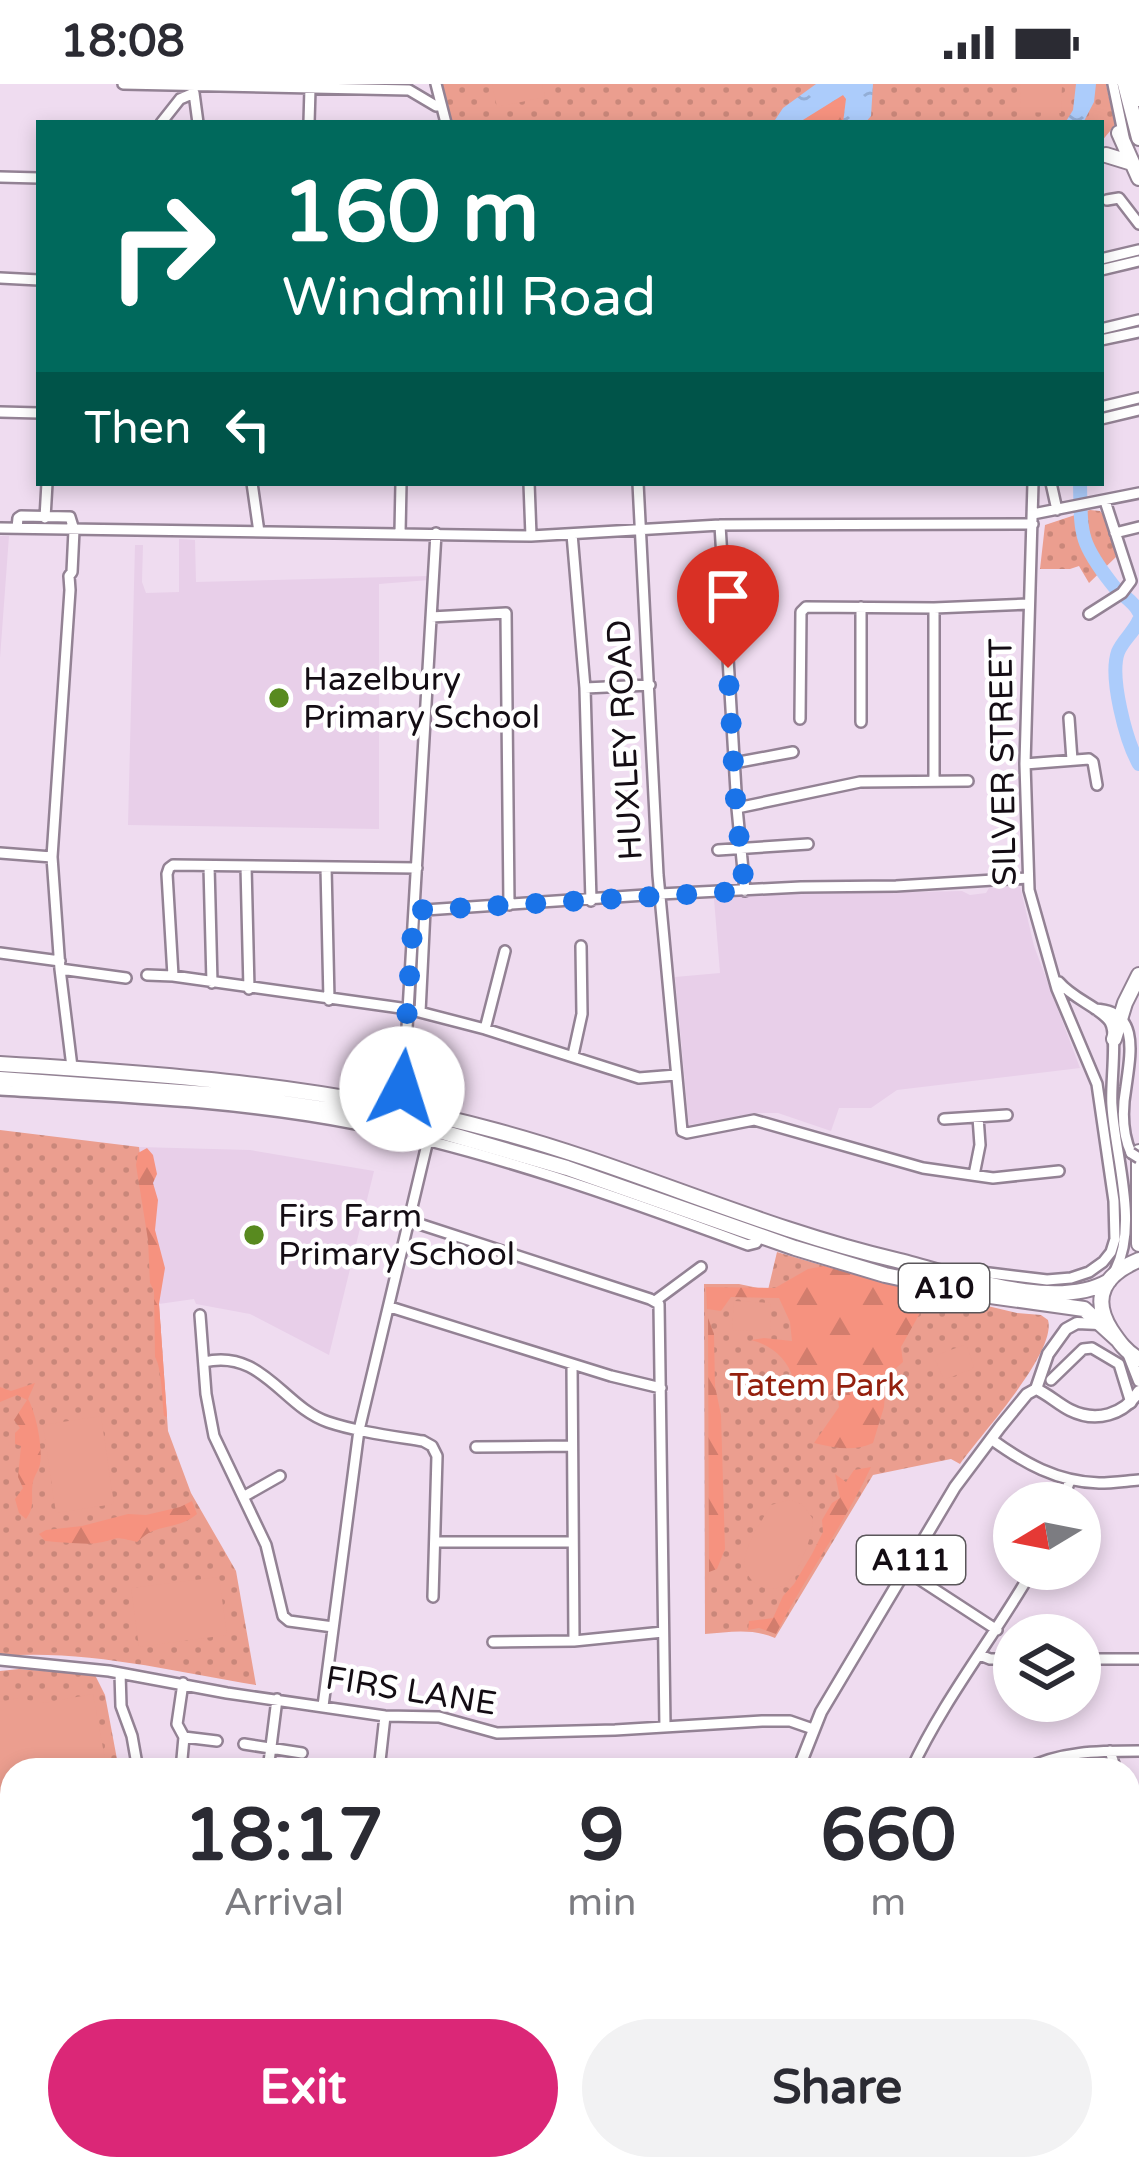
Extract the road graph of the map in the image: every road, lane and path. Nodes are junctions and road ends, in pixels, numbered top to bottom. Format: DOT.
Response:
graph roads {
  1 [pos="123,84"];
  2 [pos="436,84"];
  3 [pos="1113,84"];
  4 [pos="1125,84"];
  5 [pos="1136,84"];
  6 [pos="411,87"];
  7 [pos="193,88"];
  8 [pos="310,88"];
  9 [pos="1139,99"];
  10 [pos="441,105"];
  11 [pos="162,120"];
  12 [pos="198,120"];
  13 [pos="309,120"];
  14 [pos="445,120"];
  15 [pos="1126,135"];
  16 [pos="1104,154"];
  17 [pos="1104,155"];
  18 [pos="1136,170"];
  19 [pos="0,177"];
  20 [pos="36,178"];
  21 [pos="1107,200"];
  22 [pos="1139,224"];
  23 [pos="1139,250"];
  24 [pos="1104,258"];
  25 [pos="1139,261"];
  26 [pos="1104,269"];
  27 [pos="0,278"];
  28 [pos="36,280"];
  29 [pos="1139,320"];
  30 [pos="1104,327"];
  31 [pos="1139,332"];
  32 [pos="1104,339"];
  33 [pos="1139,398"];
  34 [pos="1104,406"];
  35 [pos="1139,410"];
  36 [pos="0,412"];
  37 [pos="36,413"];
  38 [pos="1104,418"];
  39 [pos="47,486"];
  40 [pos="252,486"];
  41 [pos="401,486"];
  42 [pos="529,486"];
  43 [pos="638,486"];
  44 [pos="1033,486"];
  45 [pos="1053,486"];
  46 [pos="1139,493"];
  47 [pos="1102,501"];
  48 [pos="1057,510"];
  49 [pos="45,516"];
  50 [pos="1033,519"];
  51 [pos="720,525"];
  52 [pos="1139,527"];
  53 [pos="0,528"];
  54 [pos="17,528"];
  55 [pos="46,529"];
  56 [pos="641,529"];
  57 [pos="74,530"];
  58 [pos="259,532"];
  59 [pos="1115,532"];
  60 [pos="400,533"];
  61 [pos="436,533"];
  62 [pos="572,534"];
  63 [pos="531,536"];
  64 [pos="1029,604"];
  65 [pos="861,607"];
  66 [pos="934,608"];
  67 [pos="1089,614"];
  68 [pos="431,617"];
  69 [pos="650,685"];
  70 [pos="585,688"];
  71 [pos="1069,718"];
  72 [pos="800,719"];
  73 [pos="861,722"];
  74 [pos="794,752"];
  75 [pos="1072,760"];
  76 [pos="734,763"];
  77 [pos="1025,764"];
  78 [pos="934,780"];
  79 [pos="968,781"];
  80 [pos="1097,785"];
  81 [pos="736,808"];
  82 [pos="808,844"];
  83 [pos="742,848"];
  84 [pos="718,850"];
  85 [pos="0,853"];
  86 [pos="52,857"];
  87 [pos="209,866"];
  88 [pos="246,866"];
  89 [pos="326,867"];
  90 [pos="417,868"];
  91 [pos="1028,878"];
  92 [pos="745,891"];
  93 [pos="661,895"];
  94 [pos="591,901"];
  95 [pos="509,905"];
  96 [pos="420,910"];
  97 [pos="581,946"];
  98 [pos="505,951"];
  99 [pos="0,953"];
  100 [pos="60,965"];
  101 [pos="1052,971"];
  102 [pos="147,975"];
  103 [pos="173,976"];
  104 [pos="1139,976"];
  105 [pos="126,978"];
  106 [pos="212,983"];
  107 [pos="249,989"];
  108 [pos="329,1000"];
  109 [pos="1094,1008"];
  110 [pos="414,1011"];
  111 [pos="1120,1015"];
  112 [pos="485,1028"];
  113 [pos="1074,1029"];
  114 [pos="1114,1040"];
  115 [pos="573,1055"];
  116 [pos="0,1064"];
  117 [pos="72,1067"];
  118 [pos="676,1075"];
  119 [pos="0,1079"];
  120 [pos="0,1090"];
  121 [pos="146,1093"];
  122 [pos="397,1100"];
  123 [pos="1007,1115"];
  124 [pos="978,1117"];
  125 [pos="944,1119"];
  126 [pos="428,1140"];
  127 [pos="1136,1155"];
  128 [pos="1059,1171"];
  129 [pos="974,1175"];
  130 [pos="410,1221"];
  131 [pos="760,1236"];
  132 [pos="1139,1244"];
  133 [pos="1134,1262"];
  134 [pos="700,1267"];
  135 [pos="958,1275"];
  136 [pos="1110,1278"];
  137 [pos="655,1300"];
  138 [pos="390,1307"];
  139 [pos="200,1315"];
  140 [pos="1101,1324"];
  141 [pos="1128,1349"];
  142 [pos="1048,1354"];
  143 [pos="204,1362"];
  144 [pos="572,1364"];
  145 [pos="1065,1367"];
  146 [pos="1051,1380"];
  147 [pos="1139,1381"];
  148 [pos="662,1388"];
  149 [pos="1036,1389"];
  150 [pos="1139,1391"];
  151 [pos="1131,1403"];
  152 [pos="359,1430"];
  153 [pos="991,1439"];
  154 [pos="572,1446"];
  155 [pos="476,1448"];
  156 [pos="280,1476"];
  157 [pos="1070,1480"];
  158 [pos="1138,1480"];
  159 [pos="243,1498"];
  160 [pos="435,1542"];
  161 [pos="572,1542"];
  162 [pos="905,1570"];
  163 [pos="433,1597"];
  164 [pos="333,1627"];
  165 [pos="993,1627"];
  166 [pos="663,1632"];
  167 [pos="993,1636"];
  168 [pos="574,1641"];
  169 [pos="493,1642"];
  170 [pos="980,1655"];
  171 [pos="993,1658"];
  172 [pos="1101,1659"];
  173 [pos="1139,1659"];
  174 [pos="1,1663"];
  175 [pos="120,1672"];
  176 [pos="183,1683"];
  177 [pos="277,1699"];
  178 [pos="323,1706"];
  179 [pos="385,1716"];
  180 [pos="665,1727"];
  181 [pos="813,1729"];
  182 [pos="184,1737"];
  183 [pos="217,1741"];
  184 [pos="244,1744"];
  185 [pos="269,1748"];
  186 [pos="1110,1751"];
  187 [pos="1139,1751"];
  188 [pos="302,1753"];
  189 [pos="136,1758"];
  190 [pos="182,1758"];
  191 [pos="269,1758"];
  192 [pos="380,1758"];
  193 [pos="802,1758"];
  194 [pos="918,1758"];
  195 [pos="1051,1758"];
  196 [pos="1112,1758"];
  1 -- 7 [label="street"];
  2 -- 10 [label="street"];
  3 -- 15 [label="street"];
  4 -- 15 [label="highway"];
  5 -- 9 [label="highway"];
  6 -- 8 [label="street"];
  6 -- 10 [label="street"];
  7 -- 8 [label="street"];
  7 -- 11 [label="street"];
  7 -- 12 [label="street"];
  8 -- 13 [label="street"];
  10 -- 14 [label="street"];
  15 -- 16 [label="street"];
  15 -- 18 [label="highway"];
  17 -- 18 [label="highway"];
  19 -- 20 [label="street"];
  21 -- 22 [label="street"];
  23 -- 24 [label="street"];
  25 -- 26 [label="street"];
  27 -- 28 [label="street"];
  29 -- 30 [label="street"];
  31 -- 32 [label="street"];
  33 -- 34 [label="street"];
  35 -- 38 [label="street"];
  36 -- 37 [label="street"];
  39 -- 49 [label="street"];
  40 -- 58 [label="street"];
  41 -- 60 [label="street"];
  42 -- 63 [label="street"];
  43 -- 56 [label="street, HUXLEY ROAD"];
  44 -- 50 [label="street, SILVER STREET"];
  45 -- 48 [label="street"];
  46 -- 47 [label="street"];
  47 -- 48 [label="street"];
  47 -- 59 [label="street"];
  48 -- 50 [label="street"];
  49 -- 54 [label="street"];
  49 -- 55 [label="street"];
  49 -- 57 [label="street"];
  50 -- 51 [label="street"];
  50 -- 64 [label="street, SILVER STREET"];
  51 -- 56 [label="street"];
  51 -- 76 [label="street"];
  52 -- 59 [label="street"];
  53 -- 54 [label="street"];
  54 -- 55 [label="street"];
  55 -- 57 [label="street"];
  56 -- 62 [label="street"];
  56 -- 69 [label="street, HUXLEY ROAD"];
  57 -- 58 [label="street"];
  57 -- 86 [label="street"];
  58 -- 60 [label="street"];
  59 -- 67 [label="street"];
  60 -- 61 [label="street"];
  61 -- 63 [label="street"];
  61 -- 68 [label="street"];
  62 -- 63 [label="street"];
  62 -- 70 [label="street"];
  64 -- 66 [label="street"];
  64 -- 77 [label="street, SILVER STREET"];
  65 -- 66 [label="street"];
  65 -- 72 [label="street"];
  65 -- 73 [label="street"];
  66 -- 78 [label="street"];
  68 -- 90 [label="street"];
  68 -- 95 [label="street"];
  69 -- 70 [label="street"];
  69 -- 93 [label="street, HUXLEY ROAD"];
  70 -- 94 [label="street"];
  71 -- 75 [label="street"];
  74 -- 76 [label="street"];
  75 -- 77 [label="street"];
  75 -- 80 [label="street"];
  76 -- 81 [label="street"];
  77 -- 91 [label="street, SILVER STREET"];
  78 -- 79 [label="street"];
  78 -- 81 [label="street"];
  81 -- 83 [label="street"];
  82 -- 83 [label="street"];
  83 -- 84 [label="street"];
  83 -- 92 [label="street"];
  85 -- 86 [label="street"];
  86 -- 100 [label="street"];
  87 -- 88 [label="street"];
  87 -- 103 [label="street"];
  87 -- 106 [label="street"];
  88 -- 89 [label="street"];
  88 -- 107 [label="street"];
  89 -- 90 [label="street"];
  89 -- 108 [label="street"];
  90 -- 96 [label="street"];
  91 -- 92 [label="street"];
  91 -- 101 [label="street, SILVER STREET"];
  92 -- 93 [label="street"];
  93 -- 94 [label="street"];
  93 -- 118 [label="street, HUXLEY ROAD"];
  94 -- 95 [label="street"];
  95 -- 96 [label="street"];
  96 -- 110 [label="street"];
  97 -- 115 [label="street"];
  98 -- 112 [label="street"];
  99 -- 100 [label="street"];
  100 -- 105 [label="street"];
  100 -- 117 [label="street"];
  101 -- 109 [label="street"];
  101 -- 113 [label="street, SILVER STREET"];
  102 -- 103 [label="street"];
  103 -- 106 [label="street"];
  104 -- 111 [label="highway"];
  106 -- 107 [label="street"];
  107 -- 108 [label="street"];
  108 -- 110 [label="street"];
  109 -- 111 [label="street"];
  109 -- 113 [label="street"];
  109 -- 114 [label="street"];
  110 -- 112 [label="street"];
  110 -- 122 [label="street"];
  111 -- 114 [label="highway"];
  111 -- 127 [label="street"];
  112 -- 115 [label="street"];
  113 -- 135 [label="street, SILVER STREET"];
  114 -- 136 [label="street"];
  115 -- 118 [label="street"];
  116 -- 117 [label="highway, A10"];
  117 -- 122 [label="highway, A10"];
  118 -- 129 [label="street, HUXLEY ROAD"];
  119 -- 121 [label="highway, A10"];
  120 -- 121 [label="street"];
  121 -- 126 [label="street"];
  121 -- 131 [label="highway, A10"];
  122 -- 135 [label="highway, A10"];
  123 -- 124 [label="street"];
  124 -- 125 [label="street"];
  124 -- 129 [label="street"];
  126 -- 130 [label="street"];
  126 -- 131 [label="street"];
  127 -- 132 [label="highway"];
  128 -- 129 [label="street"];
  130 -- 137 [label="street"];
  130 -- 138 [label="street"];
  131 -- 140 [label="highway, A10"];
  133 -- 136 [label="highway"];
  134 -- 137 [label="street"];
  135 -- 136 [label="highway, A10"];
  136 -- 141 [label="highway"];
  137 -- 148 [label="street"];
  138 -- 144 [label="street"];
  138 -- 152 [label="street"];
  139 -- 143 [label="street"];
  140 -- 141 [label="highway, A10"];
  140 -- 142 [label="main road"];
  141 -- 147 [label="main road"];
  142 -- 145 [label="street"];
  142 -- 149 [label="main road, A111"];
  143 -- 152 [label="street"];
  143 -- 159 [label="street"];
  144 -- 148 [label="street"];
  144 -- 154 [label="street"];
  145 -- 146 [label="street"];
  145 -- 151 [label="street"];
  148 -- 166 [label="street"];
  149 -- 151 [label="main road"];
  149 -- 153 [label="main road, A111"];
  150 -- 151 [label="main road"];
  152 -- 160 [label="street"];
  152 -- 164 [label="street"];
  153 -- 157 [label="street"];
  153 -- 162 [label="main road, A111"];
  154 -- 155 [label="street"];
  154 -- 161 [label="street"];
  156 -- 159 [label="street"];
  157 -- 158 [label="street"];
  159 -- 164 [label="street"];
  160 -- 161 [label="street"];
  160 -- 163 [label="street"];
  161 -- 168 [label="street"];
  162 -- 165 [label="street"];
  162 -- 181 [label="main road, A111"];
  164 -- 178 [label="street"];
  166 -- 168 [label="street"];
  166 -- 180 [label="street"];
  167 -- 170 [label="street"];
  168 -- 169 [label="street"];
  170 -- 171 [label="street"];
  170 -- 194 [label="street"];
  172 -- 173 [label="street"];
  174 -- 175 [label="street, FIRS LANE"];
  175 -- 176 [label="street, FIRS LANE"];
  175 -- 189 [label="street"];
  176 -- 177 [label="street, FIRS LANE"];
  176 -- 182 [label="street"];
  177 -- 178 [label="street, FIRS LANE"];
  177 -- 185 [label="street"];
  178 -- 179 [label="street, FIRS LANE"];
  179 -- 180 [label="street, FIRS LANE"];
  179 -- 192 [label="street"];
  180 -- 181 [label="street, FIRS LANE"];
  181 -- 193 [label="main road, A111"];
  182 -- 183 [label="street"];
  182 -- 190 [label="street"];
  184 -- 185 [label="street"];
  185 -- 188 [label="street"];
  185 -- 191 [label="street"];
  186 -- 187 [label="street"];
  186 -- 195 [label="street"];
  186 -- 196 [label="street"];
}
